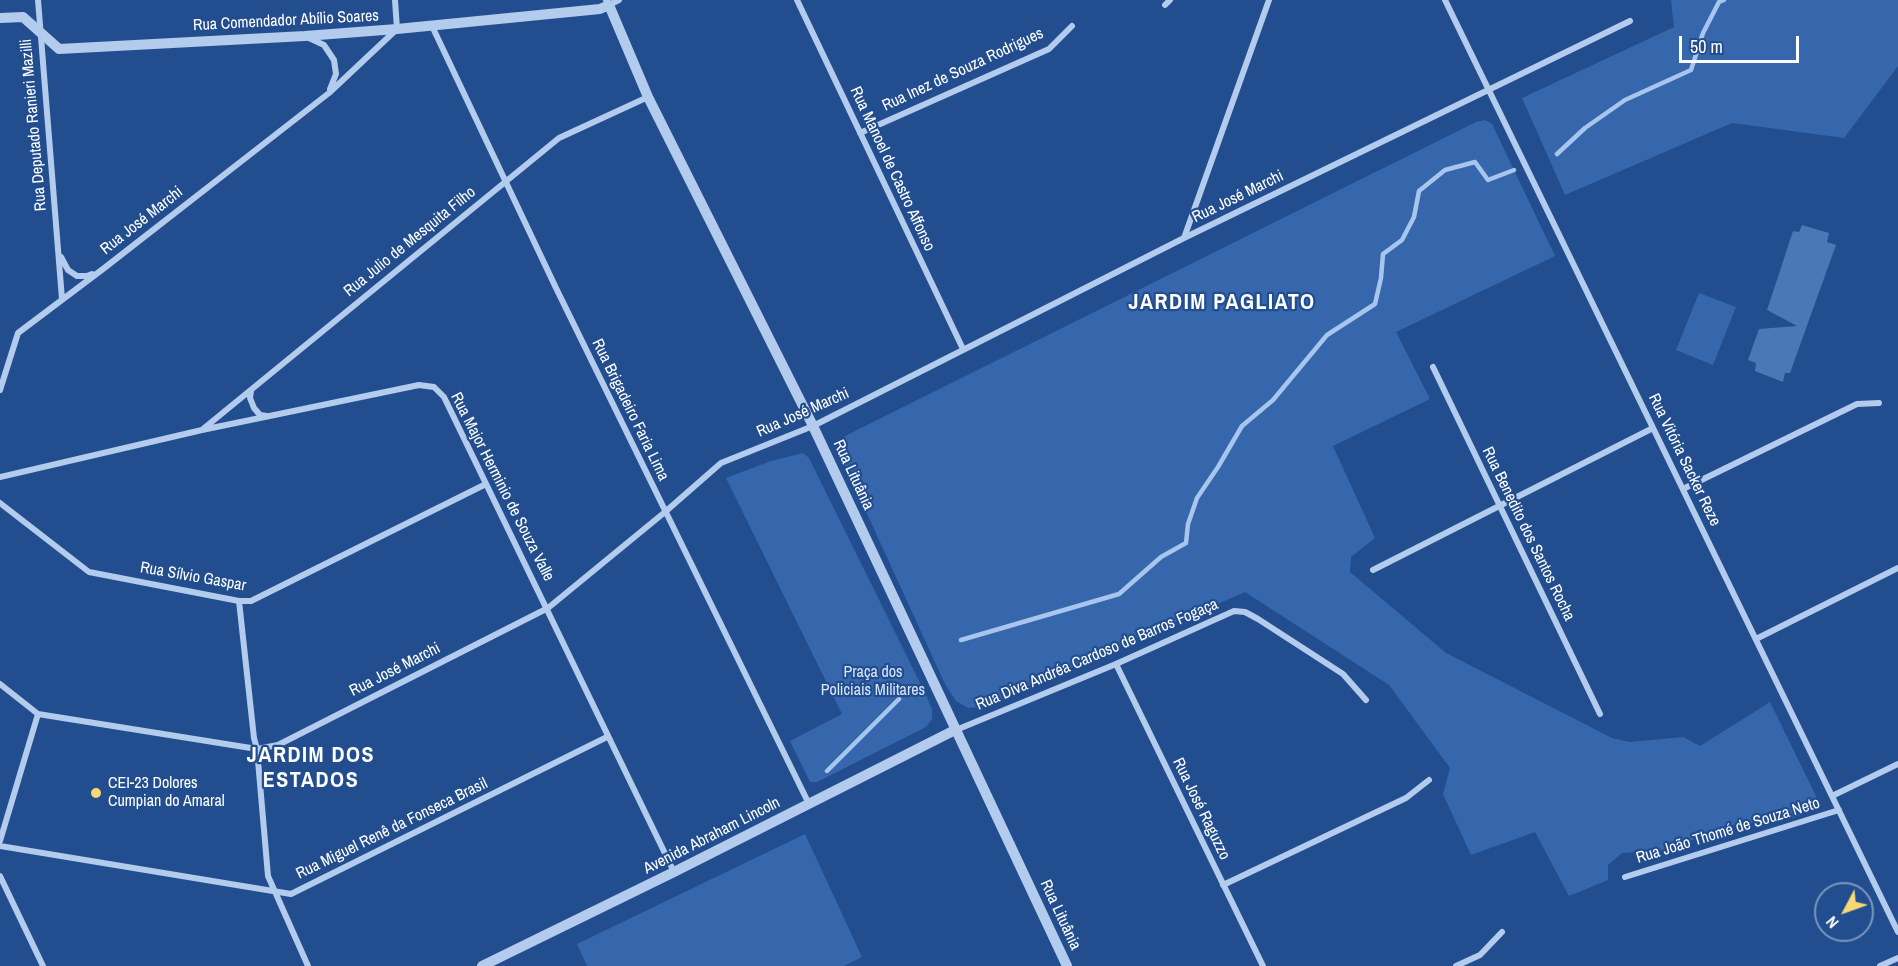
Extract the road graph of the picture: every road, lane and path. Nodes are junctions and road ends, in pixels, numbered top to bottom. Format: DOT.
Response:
graph roads {
  1 [pos="38,0"];
  2 [pos="394,0"];
  3 [pos="620,0"];
  4 [pos="797,0"];
  5 [pos="1269,0"];
  6 [pos="1445,0"];
  7 [pos="607,2"];
  8 [pos="0,18"];
  9 [pos="1630,21"];
  10 [pos="432,26"];
  11 [pos="1072,26"];
  12 [pos="397,29"];
  13 [pos="40,32"];
  14 [pos="305,36"];
  15 [pos="1489,90"];
  16 [pos="329,93"];
  17 [pos="648,97"];
  18 [pos="860,133"];
  19 [pos="505,182"];
  20 [pos="1184,238"];
  21 [pos="58,248"];
  22 [pos="103,269"];
  23 [pos="62,300"];
  24 [pos="963,349"];
  25 [pos="1432,367"];
  26 [pos="0,390"];
  27 [pos="251,390"];
  28 [pos="1879,403"];
  29 [pos="268,417"];
  30 [pos="813,426"];
  31 [pos="1653,428"];
  32 [pos="202,430"];
  33 [pos="0,477"];
  34 [pos="486,484"];
  35 [pos="1683,489"];
  36 [pos="0,503"];
  37 [pos="1500,506"];
  38 [pos="665,512"];
  39 [pos="1898,568"];
  40 [pos="1373,570"];
  41 [pos="239,601"];
  42 [pos="548,608"];
  43 [pos="1756,639"];
  44 [pos="1116,664"];
  45 [pos="0,684"];
  46 [pos="1366,700"];
  47 [pos="38,714"];
  48 [pos="1600,714"];
  49 [pos="955,730"];
  50 [pos="607,737"];
  51 [pos="257,750"];
  52 [pos="1898,764"];
  53 [pos="1429,780"];
  54 [pos="1832,796"];
  55 [pos="809,804"];
  56 [pos="1839,810"];
  57 [pos="0,841"];
  58 [pos="0,846"];
  59 [pos="674,872"];
  60 [pos="0,876"];
  61 [pos="1625,877"];
  62 [pos="1223,885"];
  63 [pos="273,890"];
  64 [pos="1503,932"];
  65 [pos="1898,932"];
  66 [pos="1898,958"];
  67 [pos="43,966"];
  68 [pos="309,966"];
  69 [pos="482,966"];
  70 [pos="1067,966"];
  71 [pos="1263,966"];
  72 [pos="1456,966"];
  73 [pos="1880,966"];
  1 -- 13 [label="street, Rua Deputado Ranieri Mazilli"];
  2 -- 12 [label="street"];
  3 -- 7 [label="street, Rua Comendador Abílio Soares"];
  4 -- 18 [label="street, Rua Manoel de Castro Affonso"];
  5 -- 20 [label="street"];
  6 -- 15 [label="street, Rua Vitória Sacker Reze"];
  7 -- 10 [label="street, Rua Comendador Abílio Soares"];
  7 -- 17 [label="street, Rua Lituânia"];
  8 -- 13 [label="street, Rua Comendador Abílio Soares"];
  9 -- 15 [label="street, Rua José Marchi"];
  10 -- 12 [label="street, Rua Comendador Abílio Soares"];
  10 -- 19 [label="street, Rua Brigadeiro Faria Lima"];
  11 -- 18 [label="street, Rua Inez de Souza Rodrigues"];
  12 -- 14 [label="street, Rua Comendador Abílio Soares"];
  12 -- 16 [label="street, Rua José Marchi"];
  13 -- 14 [label="street, Rua Comendador Abílio Soares"];
  13 -- 21 [label="street, Rua Deputado Ranieri Mazilli"];
  14 -- 16 [label="street"];
  15 -- 20 [label="street, Rua José Marchi"];
  15 -- 31 [label="street, Rua Vitória Sacker Reze"];
  16 -- 22 [label="street, Rua José Marchi"];
  17 -- 19 [label="street, Rua Julio de Mesquita Filho"];
  17 -- 30 [label="street, Rua Lituânia"];
  18 -- 24 [label="street, Rua Manoel de Castro Affonso"];
  19 -- 27 [label="street, Rua Julio de Mesquita Filho"];
  19 -- 38 [label="street, Rua Brigadeiro Faria Lima"];
  20 -- 24 [label="street, Rua José Marchi"];
  21 -- 22 [label="street, Rua Deputado Ranieri Mazilli"];
  21 -- 23 [label="street, Rua Deputado Ranieri Mazilli"];
  22 -- 23 [label="street, Rua José Marchi"];
  23 -- 26 [label="street, Rua José Marchi"];
  24 -- 30 [label="street, Rua José Marchi"];
  25 -- 37 [label="street, Rua Benedito dos Santos Rocha"];
  27 -- 29 [label="street"];
  27 -- 32 [label="street, Rua Julio de Mesquita Filho"];
  28 -- 35 [label="street"];
  29 -- 32 [label="street, Rua Major Herminio de Souza Valle"];
  29 -- 34 [label="street, Rua Major Herminio de Souza Valle"];
  30 -- 38 [label="street, Rua José Marchi"];
  30 -- 49 [label="street, Rua Lituânia"];
  31 -- 35 [label="street, Rua Vitória Sacker Reze"];
  31 -- 37 [label="street"];
  32 -- 33 [label="street, Rua Major Herminio de Souza Valle"];
  34 -- 41 [label="street, Rua Sílvio Gaspar"];
  34 -- 42 [label="street, Rua Major Herminio de Souza Valle"];
  35 -- 43 [label="street, Rua Vitória Sacker Reze"];
  36 -- 41 [label="street, Rua Sílvio Gaspar"];
  37 -- 40 [label="street"];
  37 -- 48 [label="street, Rua Benedito dos Santos Rocha"];
  38 -- 42 [label="street, Rua José Marchi"];
  38 -- 55 [label="street, Rua Brigadeiro Faria Lima"];
  39 -- 43 [label="street"];
  41 -- 51 [label="street"];
  42 -- 50 [label="street, Rua Major Herminio de Souza Valle"];
  42 -- 51 [label="street, Rua José Marchi"];
  43 -- 54 [label="street, Rua Vitória Sacker Reze"];
  44 -- 46 [label="street, Rua Diva Andréa Cardoso de Barros Fogaça"];
  44 -- 49 [label="street, Rua Diva Andréa Cardoso de Barros Fogaça"];
  44 -- 62 [label="street, Rua José Raguzzo"];
  45 -- 47 [label="street, Rua José Marchi"];
  47 -- 51 [label="street, Rua José Marchi"];
  47 -- 57 [label="street"];
  49 -- 55 [label="street, Avenida Abraham Lincoln"];
  49 -- 70 [label="street, Rua Lituânia"];
  50 -- 59 [label="street, Rua Major Herminio de Souza Valle"];
  50 -- 63 [label="street, Rua Miguel Renê da Fonseca Brasil"];
  51 -- 63 [label="street"];
  52 -- 54 [label="street"];
  53 -- 62 [label="street"];
  54 -- 56 [label="street, Rua Vitória Sacker Reze"];
  55 -- 59 [label="street, Avenida Abraham Lincoln"];
  56 -- 61 [label="street, Rua João Thomé de Souza Neto"];
  56 -- 65 [label="street, Rua Vitória Sacker Reze"];
  58 -- 63 [label="street, Rua Miguel Renê da Fonseca Brasil"];
  59 -- 69 [label="street, Avenida Abraham Lincoln"];
  60 -- 67 [label="street"];
  62 -- 71 [label="street, Rua José Raguzzo"];
  63 -- 68 [label="street"];
  64 -- 72 [label="street"];
  66 -- 73 [label="street"];
}
